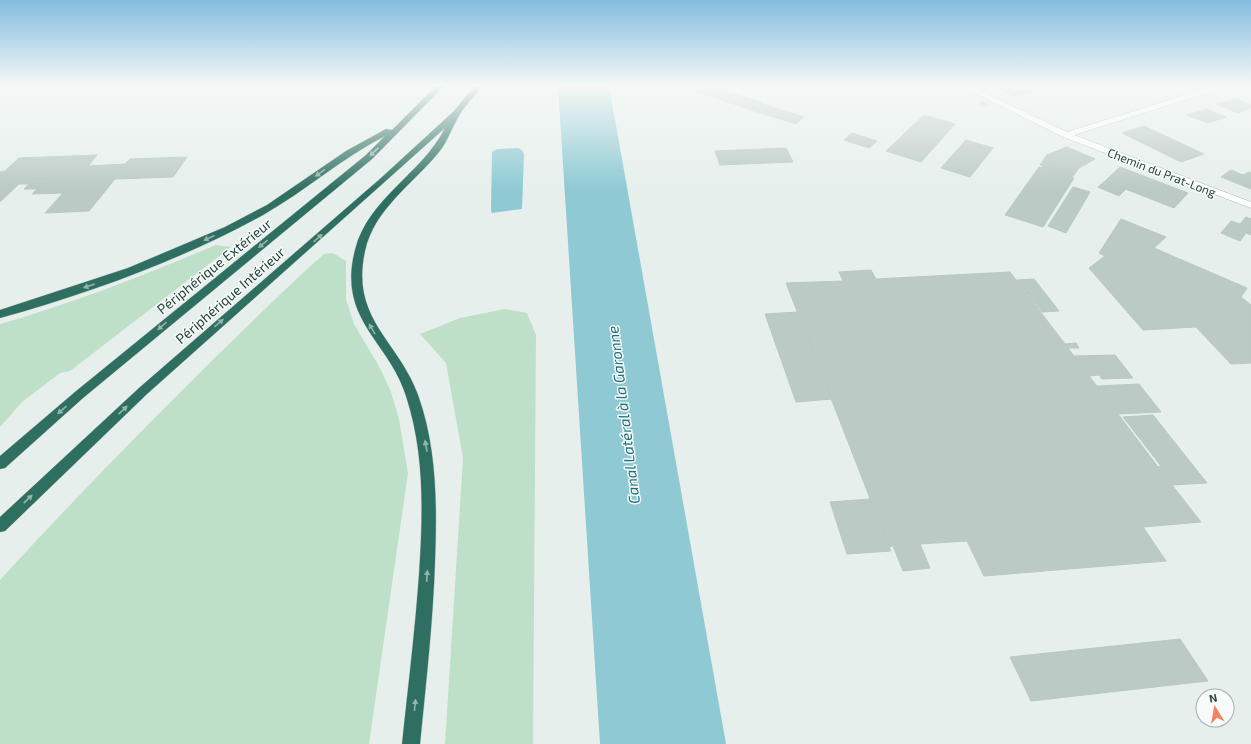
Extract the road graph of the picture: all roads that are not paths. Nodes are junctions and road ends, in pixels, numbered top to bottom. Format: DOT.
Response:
graph roads {
  1 [pos="406,121"];
  2 [pos="449,121"];
  3 [pos="452,121"];
  4 [pos="1037,121"];
  5 [pos="1111,121"];
  6 [pos="402,125"];
  7 [pos="1066,135"];
  8 [pos="1251,205"];
  9 [pos="0,314"];
  10 [pos="0,464"];
  11 [pos="0,526"];
  12 [pos="411,744"];
  1 -- 6 [label="highway, Périphérique Extérieur"];
  11 -- 2 [label="highway, Périphérique Intérieur, one-way"];
  12 -- 3 [label="highway, one-way"];
  4 -- 7 [label="street, Chemin du Prat-Long"];
  5 -- 7 [label="street"];
  6 -- 9 [label="highway, one-way"];
  6 -- 10 [label="highway, Périphérique Extérieur, one-way"];
  7 -- 8 [label="street, Chemin du Prat-Long"];
}
